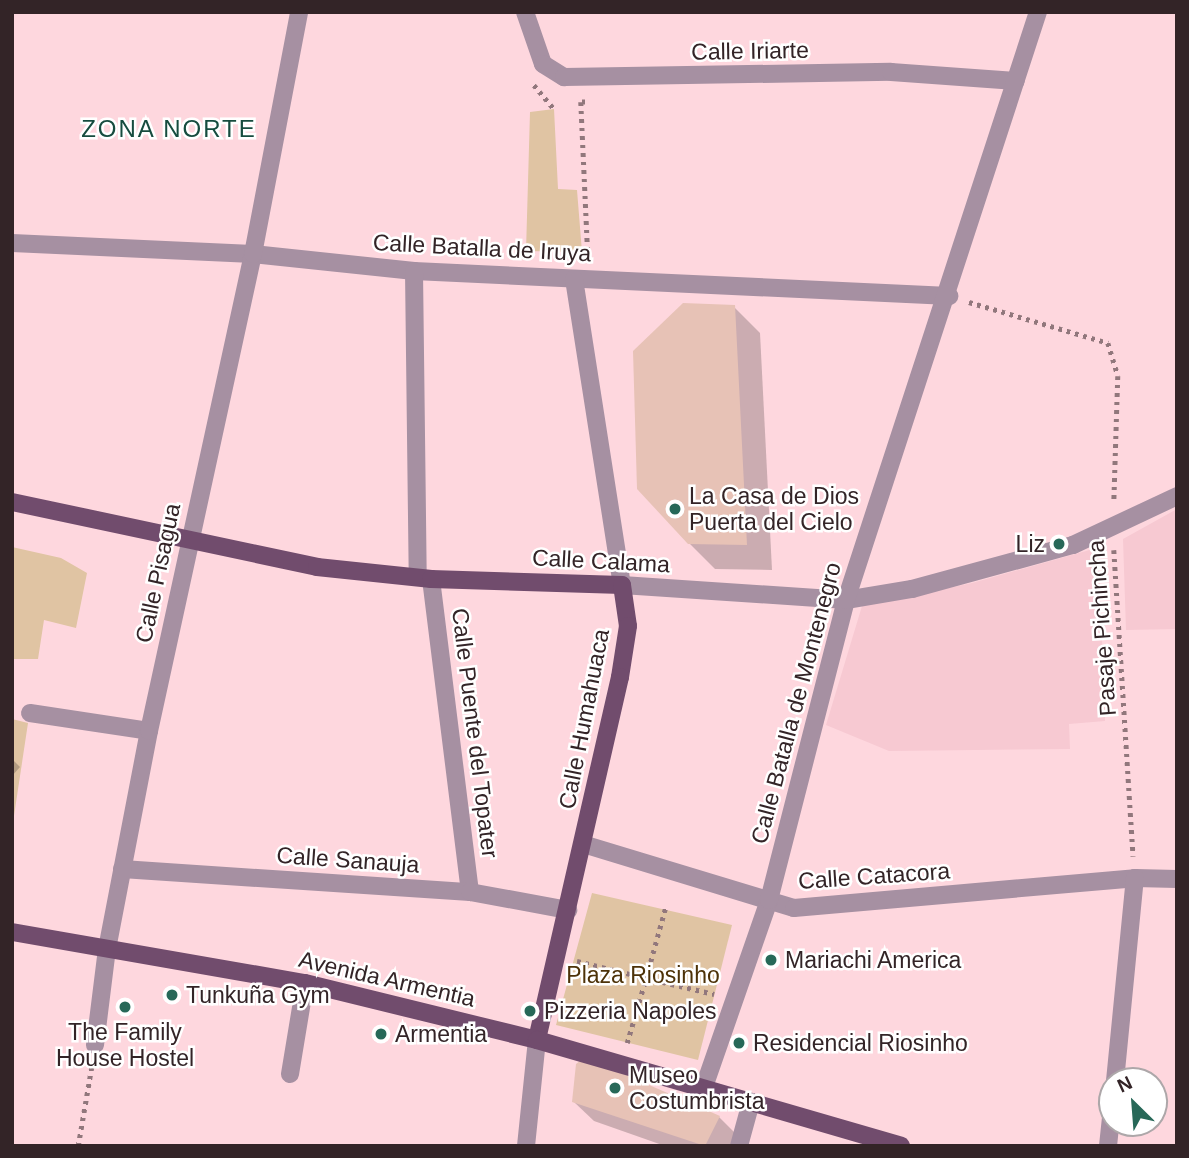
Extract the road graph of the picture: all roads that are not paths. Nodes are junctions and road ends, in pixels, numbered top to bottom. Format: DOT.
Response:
graph roads {
  1 [pos="299,12"];
  2 [pos="525,12"];
  3 [pos="1038,12"];
  4 [pos="1016,81"];
  5 [pos="12,243"];
  6 [pos="253,254"];
  7 [pos="414,271"];
  8 [pos="581,279"];
  9 [pos="949,296"];
  10 [pos="1177,496"];
  11 [pos="12,502"];
  12 [pos="190,537"];
  13 [pos="425,578"];
  14 [pos="622,585"];
  15 [pos="846,600"];
  16 [pos="30,713"];
  17 [pos="149,731"];
  18 [pos="583,844"];
  19 [pos="122,869"];
  20 [pos="1135,877"];
  21 [pos="1177,879"];
  22 [pos="470,892"];
  23 [pos="769,900"];
  24 [pos="568,910"];
  25 [pos="12,932"];
  26 [pos="107,948"];
  27 [pos="305,983"];
  28 [pos="537,1040"];
  29 [pos="95,1045"];
  30 [pos="1116,1067"];
  31 [pos="290,1074"];
  32 [pos="704,1087"];
  33 [pos="751,1102"];
  34 [pos="526,1146"];
  35 [pos="739,1146"];
  36 [pos="901,1146"];
  1 -- 6 [label="street, Calle Pisagua"];
  2 -- 4 [label="street, Calle Iriarte"];
  3 -- 4 [label="street, Calle Batalla de Montenegro"];
  4 -- 9 [label="street, Calle Batalla de Montenegro"];
  5 -- 6 [label="street, Calle Batalla de Iruya"];
  6 -- 7 [label="street, Calle Batalla de Iruya"];
  6 -- 12 [label="street, Calle Pisagua"];
  7 -- 8 [label="street, Calle Batalla de Iruya"];
  7 -- 13 [label="street, Calle Puente del Topater"];
  8 -- 9 [label="street, Calle Batalla de Iruya"];
  8 -- 14 [label="street, Calle Humahuaca"];
  9 -- 15 [label="street, Calle Batalla de Montenegro"];
  10 -- 15 [label="street, Calle Calama"];
  11 -- 12 [label="main road, Calle Calama"];
  12 -- 13 [label="main road, Calle Calama"];
  12 -- 17 [label="street, Calle Pisagua"];
  13 -- 14 [label="main road, Calle Calama"];
  13 -- 22 [label="street, Calle Puente del Topater"];
  14 -- 15 [label="street, Calle Calama"];
  14 -- 18 [label="main road, Calle Humahuaca"];
  15 -- 23 [label="street, Calle Batalla de Montenegro"];
  16 -- 17 [label="street"];
  17 -- 19 [label="street, Calle Pisagua"];
  18 -- 23 [label="street, Calle Catacora"];
  18 -- 24 [label="main road, Calle Humahuaca"];
  19 -- 22 [label="street, Calle Sanauja"];
  19 -- 26 [label="street, Calle Pisagua"];
  20 -- 21 [label="street, Calle Catacora"];
  20 -- 23 [label="street, Calle Catacora"];
  20 -- 30 [label="street"];
  22 -- 24 [label="street, Calle Sanauja"];
  23 -- 32 [label="street, Calle Batalla de Montenegro"];
  24 -- 28 [label="main road, Calle Humahuaca"];
  25 -- 26 [label="main road, Avenida Armentia"];
  26 -- 27 [label="main road, Avenida Armentia"];
  26 -- 29 [label="street, Calle Pisagua"];
  27 -- 28 [label="main road, Avenida Armentia"];
  27 -- 31 [label="street"];
  28 -- 32 [label="main road, Avenida Armentia"];
  28 -- 34 [label="street"];
  32 -- 33 [label="main road, Avenida Armentia"];
  33 -- 35 [label="street"];
  33 -- 36 [label="main road, Avenida Armentia"];
}
